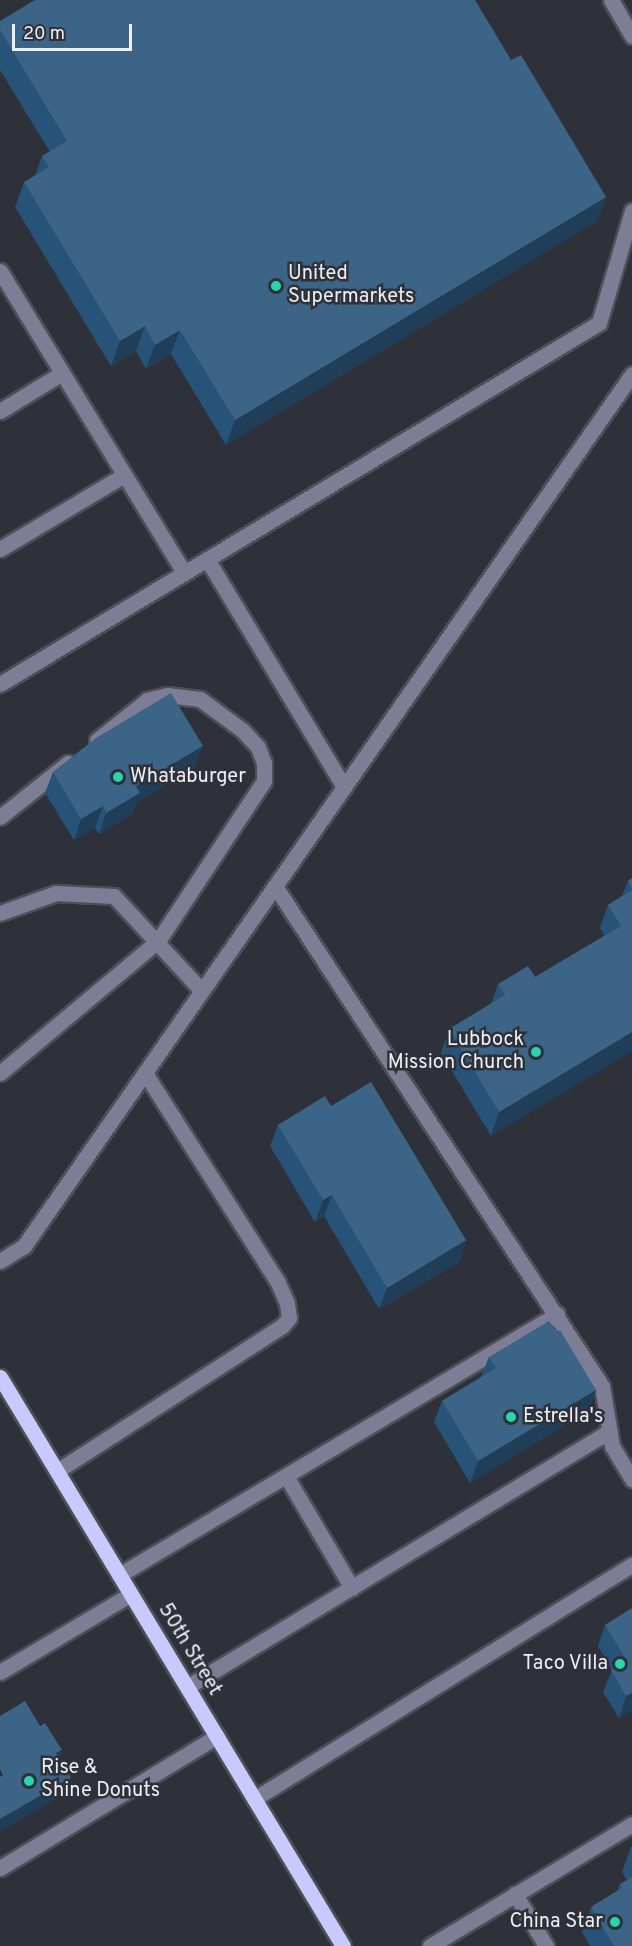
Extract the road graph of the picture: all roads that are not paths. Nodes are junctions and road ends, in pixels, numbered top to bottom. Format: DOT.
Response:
graph roads {
  1 [pos="611,0"];
  2 [pos="632,36"];
  3 [pos="632,211"];
  4 [pos="2,280"];
  5 [pos="62,373"];
  6 [pos="632,374"];
  7 [pos="0,411"];
  8 [pos="124,475"];
  9 [pos="0,549"];
  10 [pos="207,559"];
  11 [pos="184,573"];
  12 [pos="0,684"];
  13 [pos="344,787"];
  14 [pos="0,817"];
  15 [pos="275,886"];
  16 [pos="0,913"];
  17 [pos="158,941"];
  18 [pos="202,991"];
  19 [pos="0,1073"];
  20 [pos="145,1073"];
  21 [pos="0,1261"];
  22 [pos="557,1314"];
  23 [pos="0,1377"];
  24 [pos="610,1431"];
  25 [pos="57,1471"];
  26 [pos="286,1476"];
  27 [pos="632,1479"];
  28 [pos="632,1565"];
  29 [pos="119,1575"];
  30 [pos="352,1588"];
  31 [pos="131,1594"];
  32 [pos="0,1672"];
  33 [pos="188,1687"];
  34 [pos="217,1736"];
  35 [pos="254,1799"];
  36 [pos="632,1824"];
  37 [pos="0,1868"];
  38 [pos="515,1894"];
  39 [pos="343,1946"];
  40 [pos="430,1946"];
  41 [pos="546,1946"];
  1 -- 2 [label="lane"];
  3 -- 10 [label="lane"];
  4 -- 5 [label="lane"];
  5 -- 7 [label="lane"];
  5 -- 8 [label="lane"];
  6 -- 13 [label="lane"];
  8 -- 9 [label="lane"];
  8 -- 11 [label="lane"];
  10 -- 11 [label="lane"];
  10 -- 13 [label="lane"];
  11 -- 12 [label="lane"];
  13 -- 15 [label="lane"];
  14 -- 17 [label="lane"];
  15 -- 18 [label="lane"];
  15 -- 22 [label="lane"];
  16 -- 17 [label="lane"];
  17 -- 18 [label="lane"];
  17 -- 19 [label="lane"];
  18 -- 20 [label="lane"];
  20 -- 21 [label="lane"];
  20 -- 25 [label="lane"];
  22 -- 24 [label="lane"];
  22 -- 26 [label="lane"];
  23 -- 25 [label="main road, 50th Street"];
  24 -- 27 [label="lane"];
  24 -- 30 [label="lane"];
  25 -- 29 [label="main road, 50th Street"];
  26 -- 29 [label="lane"];
  26 -- 30 [label="lane"];
  28 -- 35 [label="lane"];
  29 -- 31 [label="main road, 50th Street"];
  30 -- 33 [label="lane"];
  31 -- 32 [label="lane"];
  31 -- 33 [label="main road, 50th Street"];
  33 -- 34 [label="main road, 50th Street"];
  34 -- 35 [label="main road, 50th Street"];
  34 -- 37 [label="lane"];
  35 -- 39 [label="main road, 50th Street"];
  36 -- 38 [label="lane"];
  38 -- 40 [label="lane"];
  38 -- 41 [label="lane"];
}
